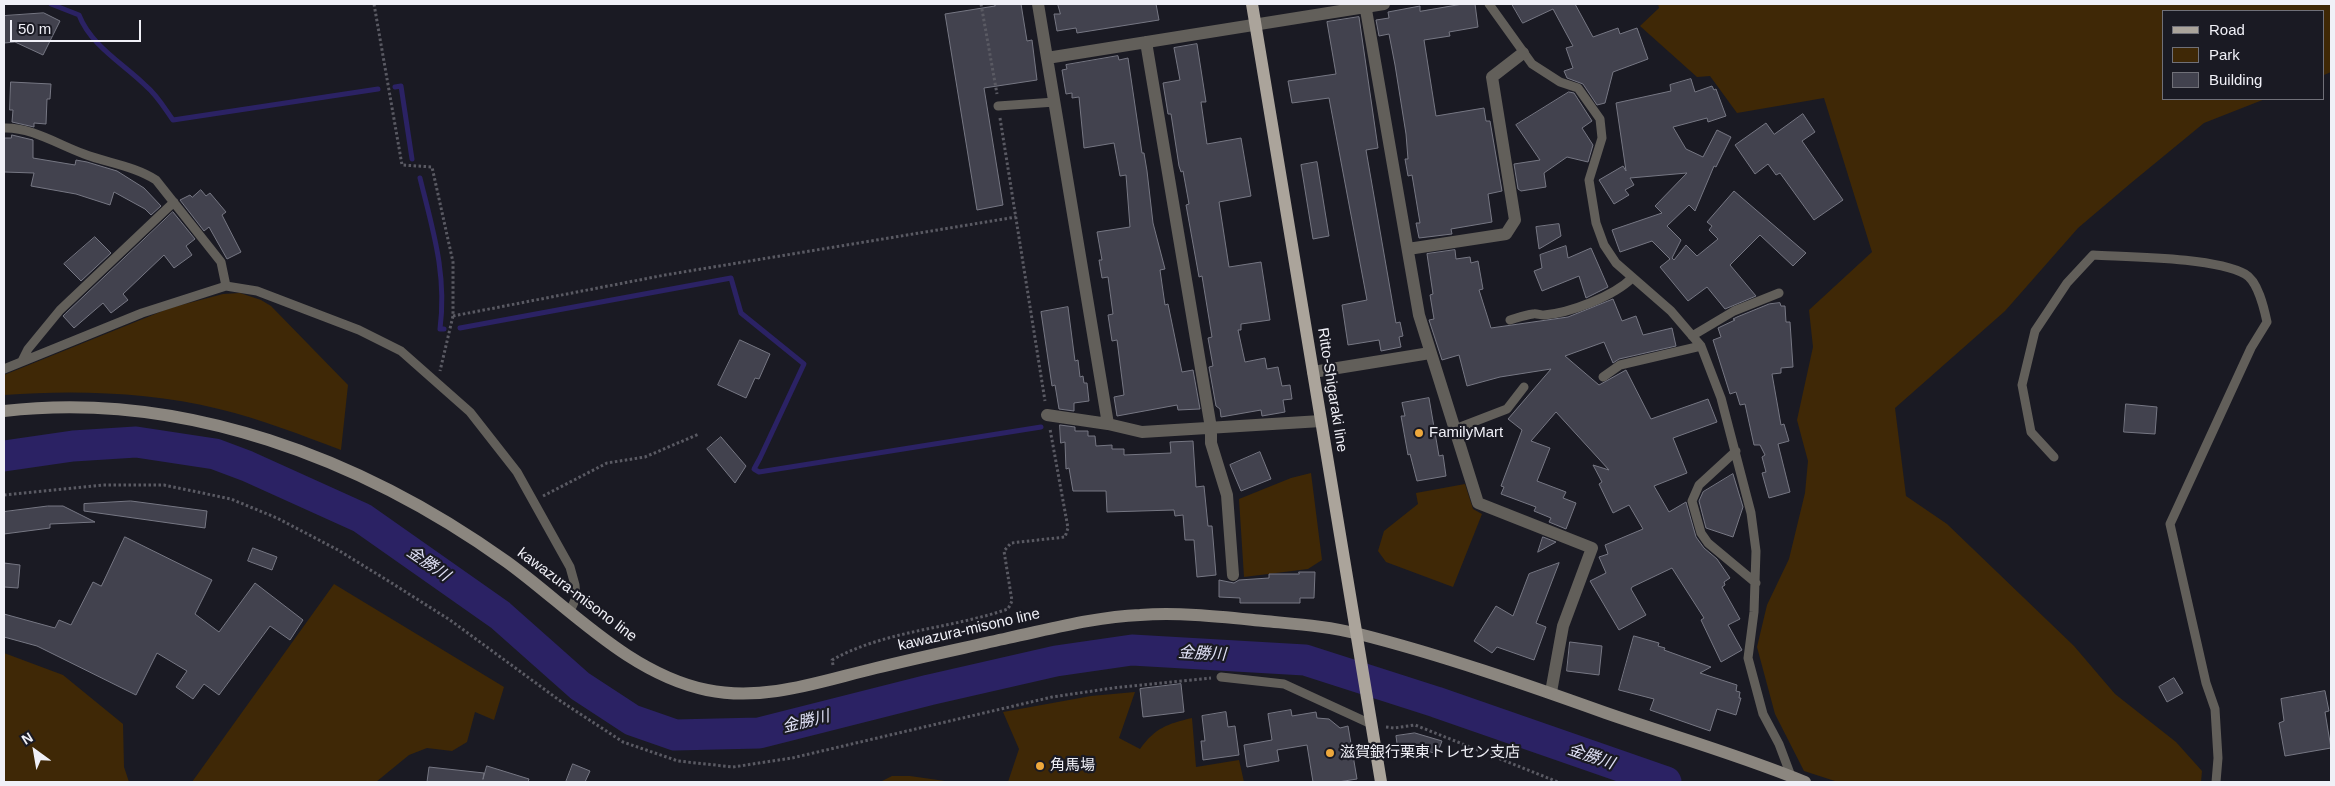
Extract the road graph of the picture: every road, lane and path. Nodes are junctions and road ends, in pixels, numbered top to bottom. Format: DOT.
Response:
graph roads {
  1 [pos="374,4"];
  2 [pos="982,4"];
  3 [pos="1038,4"];
  4 [pos="1252,4"];
  5 [pos="1384,4"];
  6 [pos="1489,4"];
  7 [pos="1365,6"];
  8 [pos="1256,25"];
  9 [pos="1146,42"];
  10 [pos="1523,53"];
  11 [pos="1047,58"];
  12 [pos="1054,102"];
  13 [pos="998,106"];
  14 [pos="4,128"];
  15 [pos="174,202"];
  16 [pos="1016,217"];
  17 [pos="1408,249"];
  18 [pos="1632,278"];
  19 [pos="226,286"];
  20 [pos="1779,293"];
  21 [pos="453,316"];
  22 [pos="1510,320"];
  23 [pos="1692,336"];
  24 [pos="1701,346"];
  25 [pos="1430,353"];
  26 [pos="22,361"];
  27 [pos="4,368"];
  28 [pos="1313,372"];
  29 [pos="1603,377"];
  30 [pos="434,380"];
  31 [pos="1524,386"];
  32 [pos="4,411"];
  33 [pos="1047,415"];
  34 [pos="1321,421"];
  35 [pos="1108,424"];
  36 [pos="1211,428"];
  37 [pos="1455,429"];
  38 [pos="699,434"];
  39 [pos="1736,451"];
  40 [pos="2054,457"];
  41 [pos="534,502"];
  42 [pos="1233,576"];
  43 [pos="1756,583"];
  44 [pos="570,611"];
  45 [pos="1356,633"];
  46 [pos="1220,677"];
  47 [pos="835,678"];
  48 [pos="1551,692"];
  49 [pos="1371,724"];
  50 [pos="1394,728"];
  51 [pos="1791,779"];
  52 [pos="1381,782"];
  53 [pos="1558,782"];
  54 [pos="1805,782"];
  55 [pos="2216,782"];
  1 -- 21 [label="path"];
  2 -- 13 [label="path"];
  3 -- 11 [label="street"];
  4 -- 8 [label="main road, Ritto-Shigaraki line"];
  5 -- 7 [label="street"];
  6 -- 10 [label="lane"];
  7 -- 8 [label="street"];
  7 -- 17 [label="street"];
  8 -- 9 [label="street"];
  8 -- 28 [label="main road, Ritto-Shigaraki line"];
  9 -- 11 [label="street"];
  9 -- 36 [label="street"];
  10 -- 17 [label="street"];
  10 -- 18 [label="lane"];
  11 -- 12 [label="street"];
  12 -- 13 [label="lane"];
  12 -- 35 [label="street"];
  13 -- 16 [label="path"];
  14 -- 15 [label="lane"];
  15 -- 19 [label="lane"];
  15 -- 26 [label="lane"];
  16 -- 21 [label="path"];
  16 -- 33 [label="path"];
  17 -- 25 [label="street"];
  18 -- 22 [label="lane"];
  18 -- 23 [label="lane"];
  19 -- 26 [label="lane"];
  19 -- 30 [label="lane"];
  20 -- 23 [label="lane"];
  21 -- 30 [label="path"];
  23 -- 24 [label="lane"];
  24 -- 29 [label="lane"];
  24 -- 39 [label="lane"];
  25 -- 28 [label="street"];
  25 -- 37 [label="street"];
  26 -- 27 [label="lane"];
  28 -- 34 [label="main road, Ritto-Shigaraki line"];
  30 -- 41 [label="lane"];
  31 -- 37 [label="lane"];
  32 -- 44 [label="main road, kawazura-misono line"];
  33 -- 35 [label="street"];
  33 -- 47 [label="path"];
  34 -- 36 [label="street"];
  34 -- 45 [label="main road, Ritto-Shigaraki line"];
  35 -- 36 [label="street"];
  36 -- 42 [label="street"];
  37 -- 48 [label="street"];
  38 -- 41 [label="path"];
  39 -- 43 [label="lane"];
  39 -- 43 [label="lane"];
  40 -- 55 [label="lane"];
  41 -- 44 [label="lane"];
  43 -- 51 [label="lane"];
  44 -- 47 [label="main road, kawazura-misono line"];
  45 -- 47 [label="main road, kawazura-misono line"];
  45 -- 48 [label="main road, kawazura-misono line"];
  45 -- 49 [label="main road, Ritto-Shigaraki line"];
  46 -- 49 [label="lane"];
  48 -- 51 [label="main road, kawazura-misono line"];
  49 -- 52 [label="main road, Ritto-Shigaraki line"];
  50 -- 53 [label="path"];
  51 -- 54 [label="main road, kawazura-misono line"];
}
